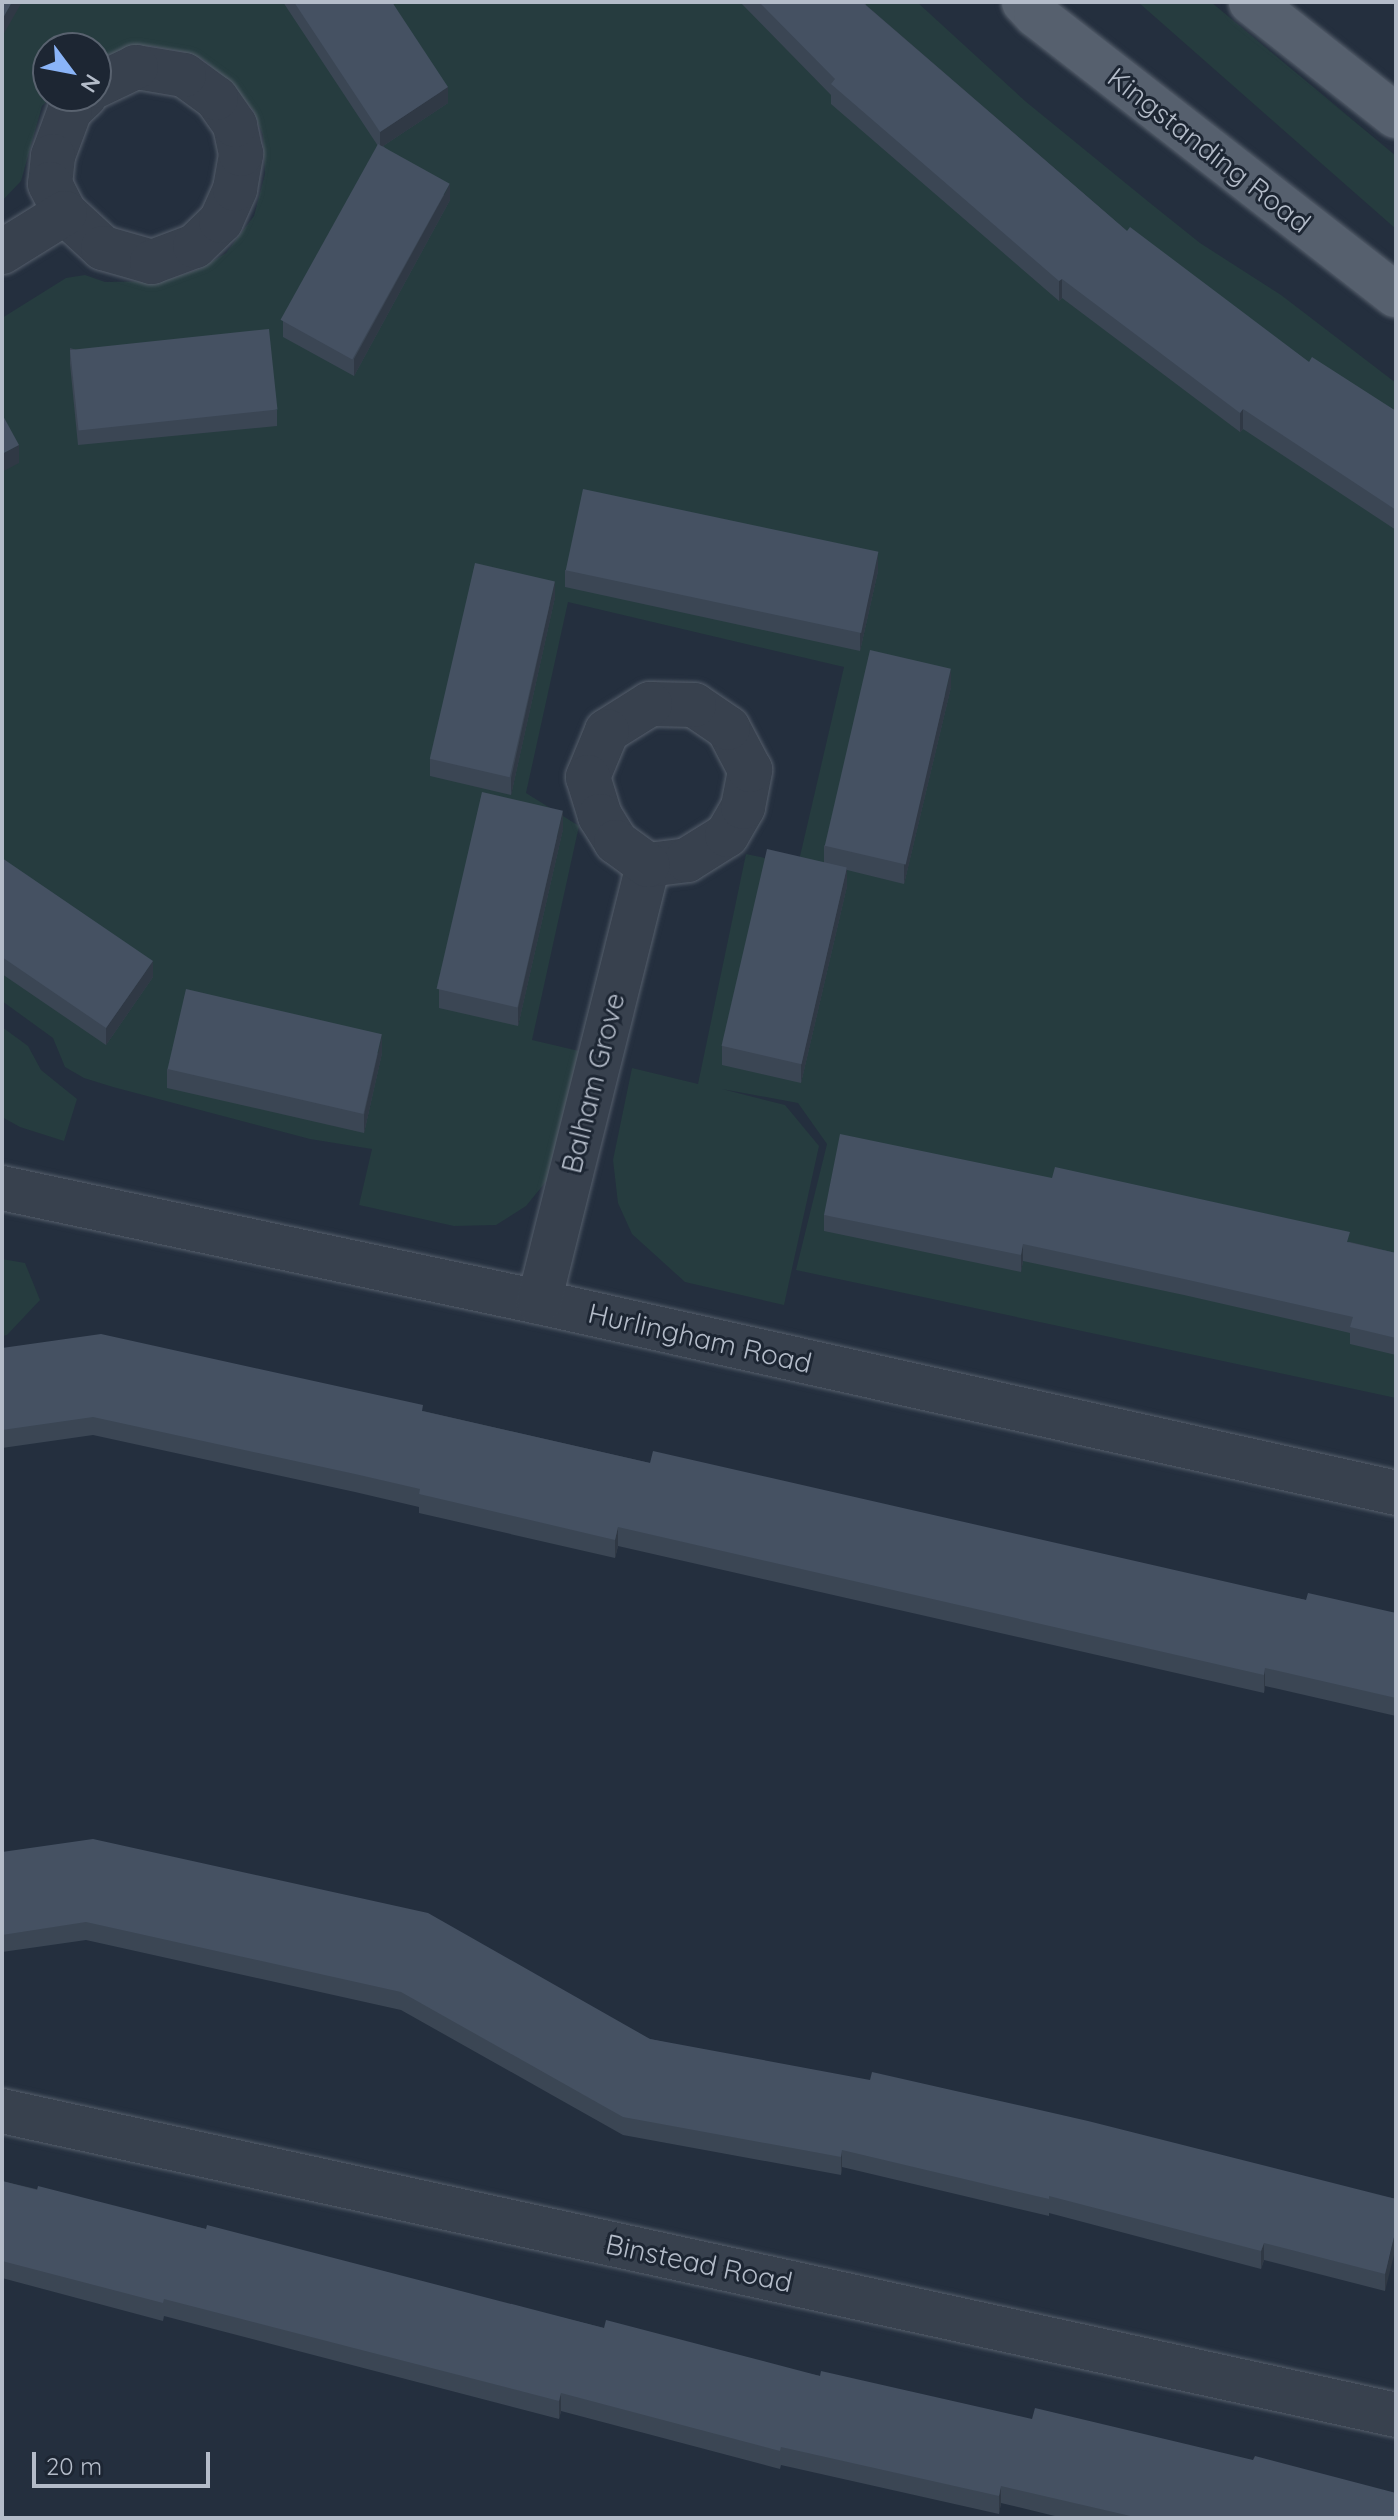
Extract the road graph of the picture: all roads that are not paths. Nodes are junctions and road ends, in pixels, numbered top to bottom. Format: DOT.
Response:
graph roads {
  1 [pos="1024,2"];
  2 [pos="1251,2"];
  3 [pos="112,78"];
  4 [pos="69,112"];
  5 [pos="1396,116"];
  6 [pos="65,213"];
  7 [pos="2,252"];
  8 [pos="1396,295"];
  9 [pos="648,865"];
  10 [pos="2,1188"];
  11 [pos="539,1302"];
  12 [pos="1396,1493"];
  13 [pos="2,2111"];
  14 [pos="1396,2415"];
  1 -- 8 [label="main road, Kingstanding Road"];
  2 -- 5 [label="main road"];
  3 -- 6 [label="street"];
  4 -- 6 [label="street"];
  6 -- 7 [label="street"];
  9 -- 11 [label="street, Balham Grove"];
  10 -- 11 [label="street, Hurlingham Road"];
  11 -- 12 [label="street, Hurlingham Road"];
  13 -- 14 [label="street, Binstead Road"];
}
